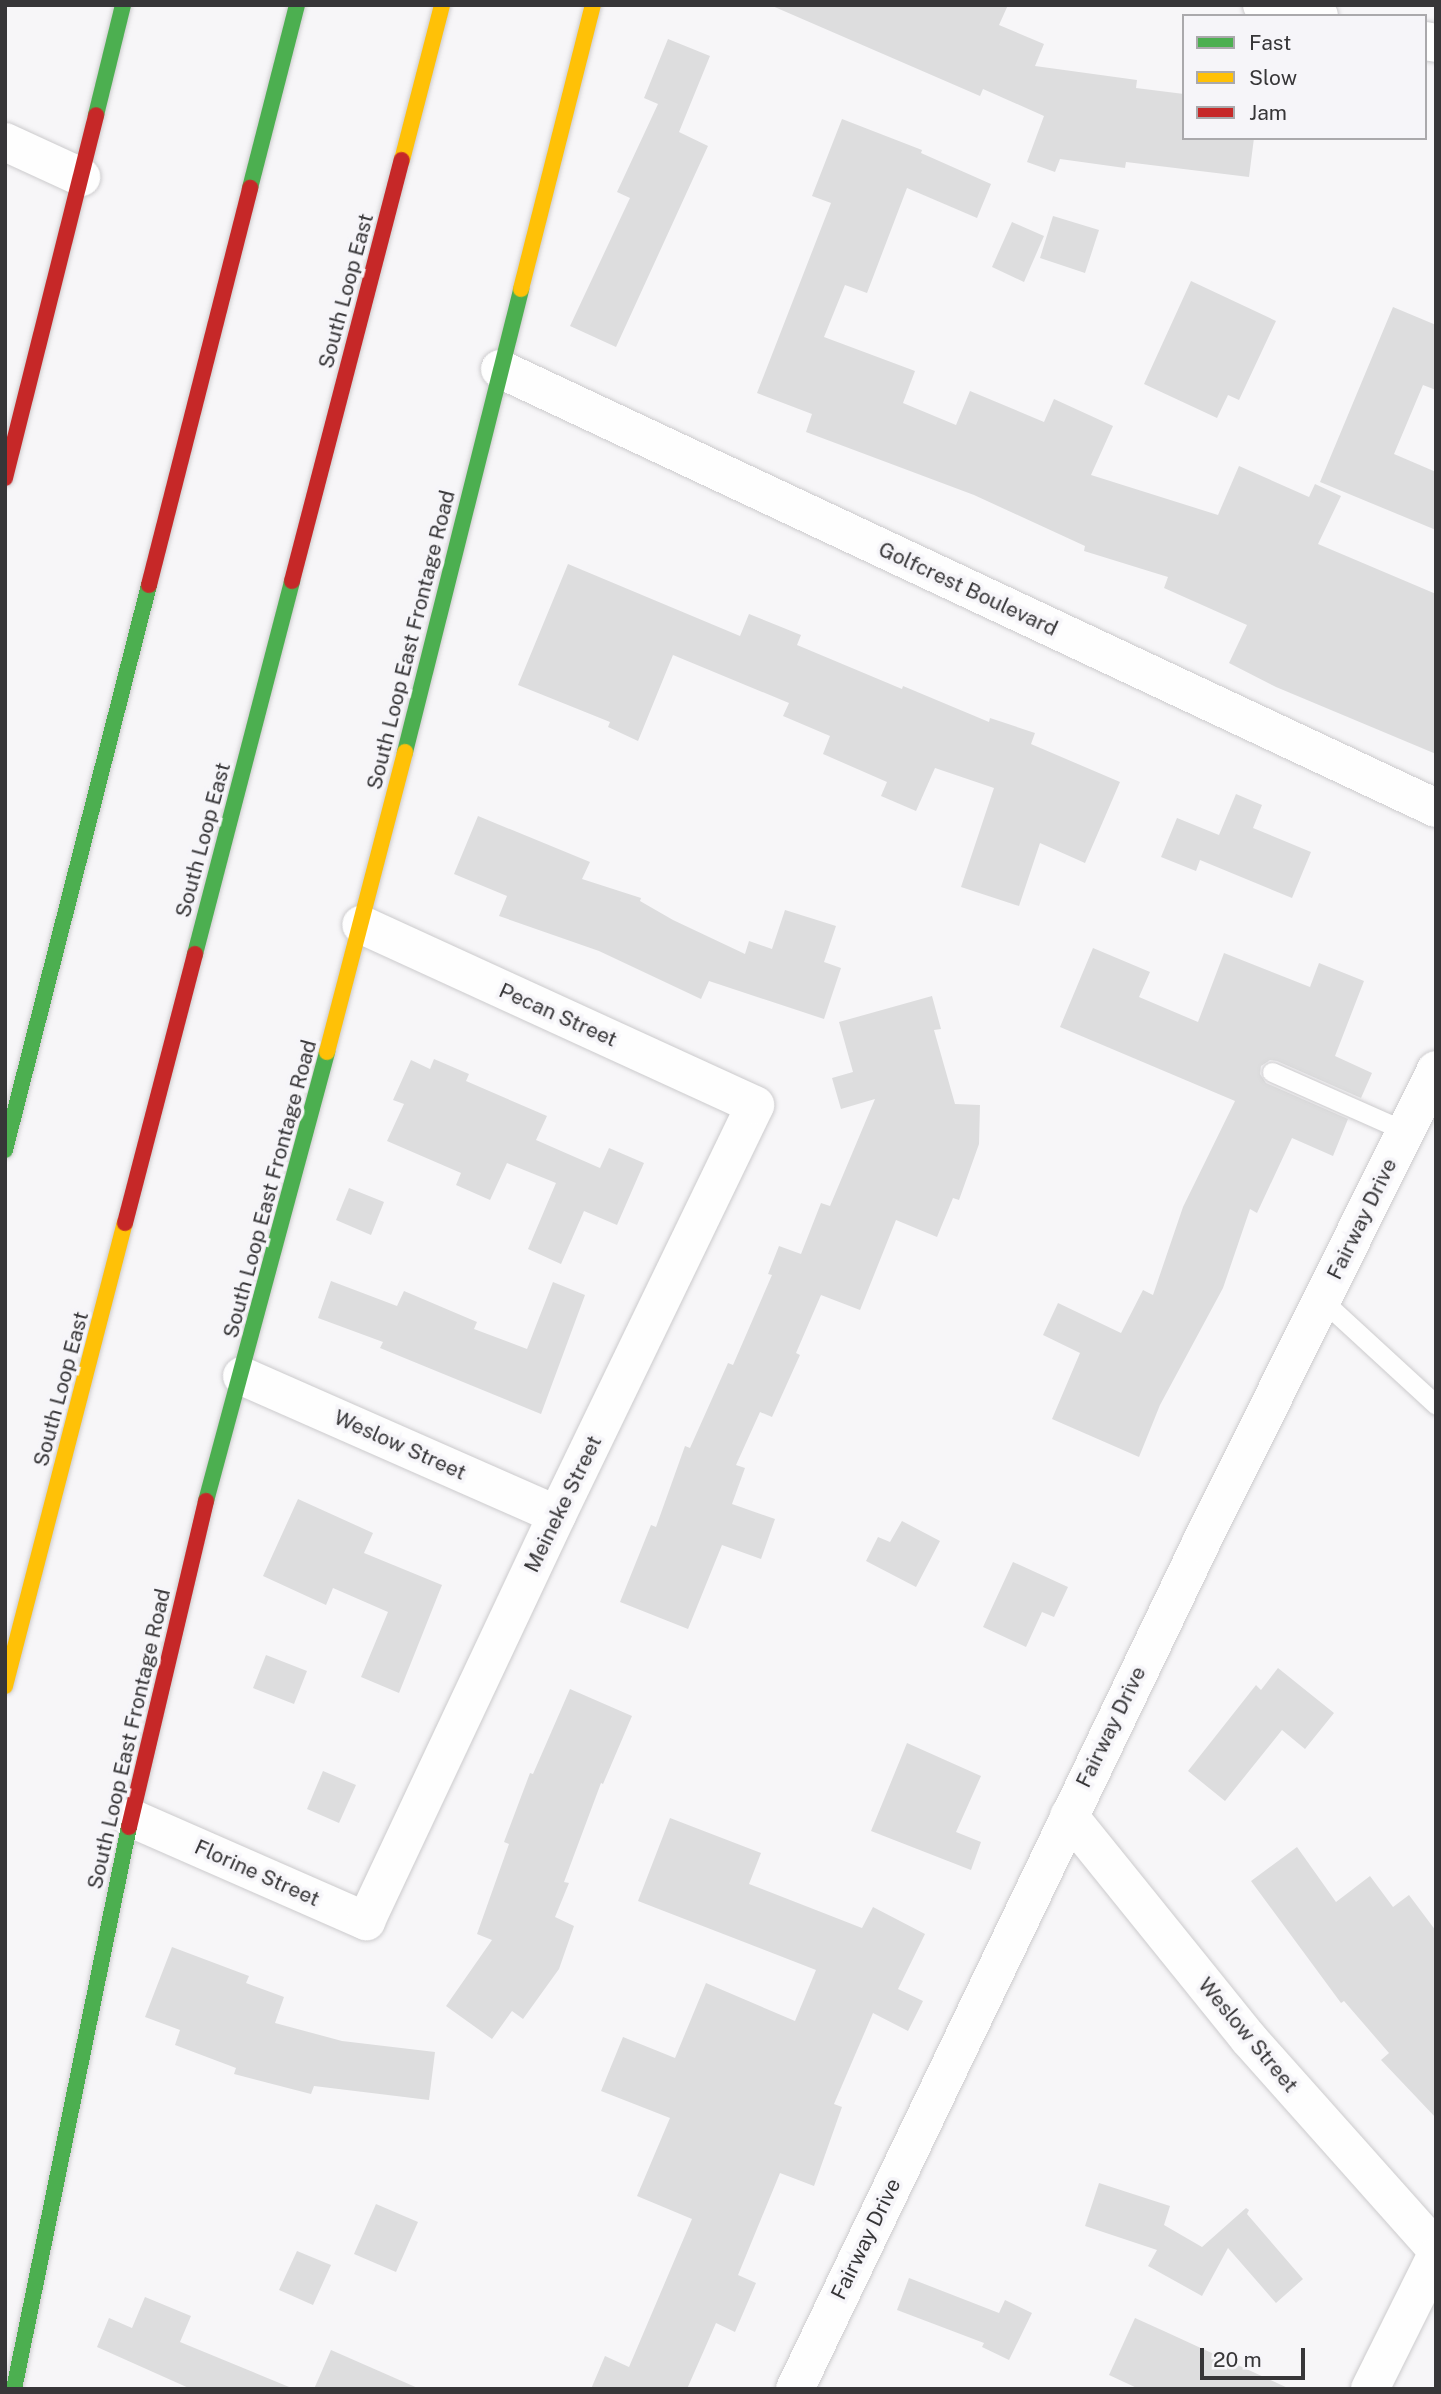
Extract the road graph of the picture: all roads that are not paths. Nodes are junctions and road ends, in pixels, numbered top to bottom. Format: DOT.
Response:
graph roads {
  1 [pos="123,5"];
  2 [pos="297,5"];
  3 [pos="442,5"];
  4 [pos="593,5"];
  5 [pos="1262,5"];
  6 [pos="1309,14"];
  7 [pos="5,142"];
  8 [pos="81,177"];
  9 [pos="500,369"];
  10 [pos="5,478"];
  11 [pos="1436,808"];
  12 [pos="361,925"];
  13 [pos="1436,1070"];
  14 [pos="1272,1072"];
  15 [pos="755,1105"];
  16 [pos="1405,1131"];
  17 [pos="5,1150"];
  18 [pos="1322,1300"];
  19 [pos="243,1376"];
  20 [pos="1436,1405"];
  21 [pos="557,1515"];
  22 [pos="5,1686"];
  23 [pos="1069,1815"];
  24 [pos="131,1818"];
  25 [pos="374,1905"];
  26 [pos="1436,2249"];
  27 [pos="1436,2256"];
  28 [pos="14,2389"];
  29 [pos="795,2389"];
  30 [pos="1370,2389"];
  1 -- 8 [label="main road"];
  2 -- 17 [label="main road"];
  3 -- 22 [label="main road, South Loop East"];
  4 -- 9 [label="main road, South Loop East Frontage Road"];
  5 -- 6 [label="street"];
  7 -- 8 [label="street"];
  8 -- 10 [label="main road"];
  9 -- 11 [label="street, Golfcrest Boulevard"];
  9 -- 12 [label="main road, South Loop East Frontage Road"];
  12 -- 15 [label="street, Pecan Street"];
  12 -- 19 [label="main road, South Loop East Frontage Road"];
  13 -- 16 [label="street, Fairway Drive"];
  14 -- 16 [label="lane"];
  15 -- 21 [label="street, Meineke Street"];
  16 -- 18 [label="street, Fairway Drive"];
  18 -- 20 [label="lane"];
  18 -- 23 [label="street, Fairway Drive"];
  19 -- 21 [label="street, Weslow Street"];
  19 -- 24 [label="main road, South Loop East Frontage Road"];
  21 -- 25 [label="street, Meineke Street"];
  23 -- 26 [label="street, Weslow Street"];
  23 -- 29 [label="street, Fairway Drive"];
  24 -- 25 [label="street, Florine Street"];
  24 -- 28 [label="main road, South Loop East Frontage Road"];
  27 -- 30 [label="street"];
}
